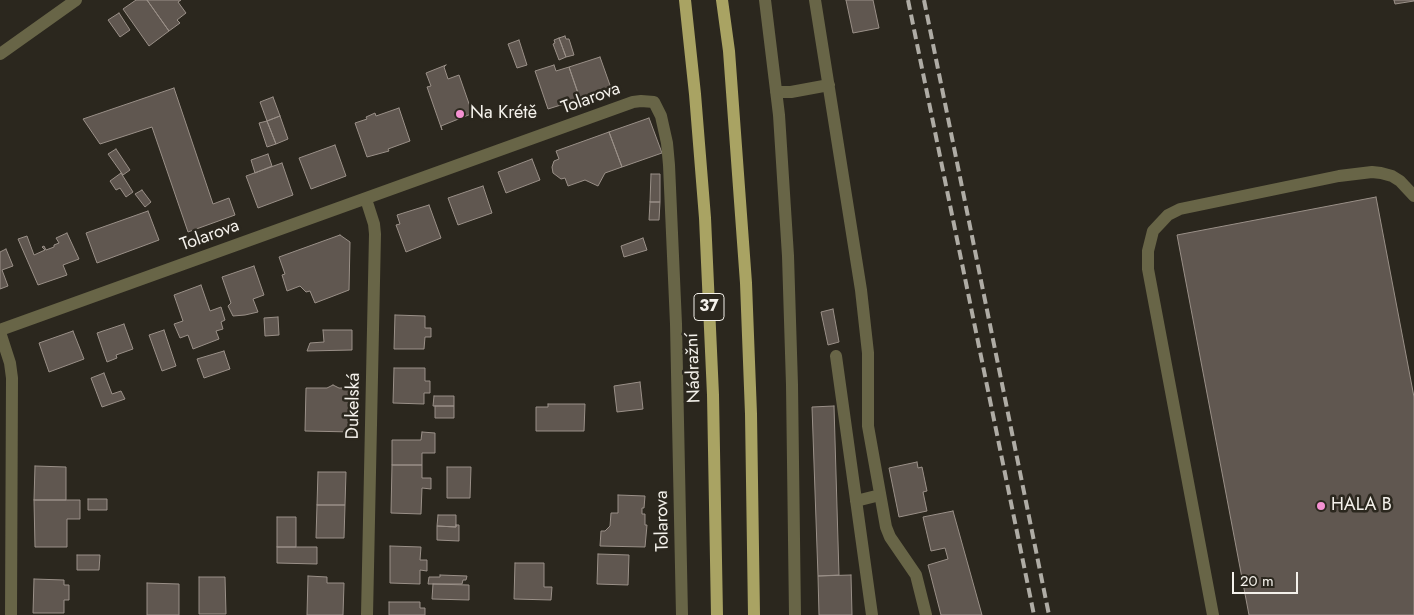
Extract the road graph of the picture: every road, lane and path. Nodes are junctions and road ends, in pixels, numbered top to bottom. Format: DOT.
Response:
graph roads {
  1 [pos="76,0"];
  2 [pos="685,0"];
  3 [pos="722,0"];
  4 [pos="765,0"];
  5 [pos="815,0"];
  6 [pos="0,54"];
  7 [pos="829,85"];
  8 [pos="776,92"];
  9 [pos="1414,196"];
  10 [pos="366,199"];
  11 [pos="0,331"];
  12 [pos="836,356"];
  13 [pos="880,495"];
  14 [pos="856,501"];
  15 [pos="11,615"];
  16 [pos="367,615"];
  17 [pos="682,615"];
  18 [pos="717,615"];
  19 [pos="754,615"];
  20 [pos="795,615"];
  21 [pos="872,615"];
  22 [pos="926,615"];
  23 [pos="1213,615"];
  1 -- 6 [label="street"];
  2 -- 18 [label="main road, Nádražní / 37"];
  3 -- 19 [label="main road, 37"];
  4 -- 8 [label="street"];
  5 -- 7 [label="street"];
  7 -- 8 [label="street"];
  7 -- 13 [label="street"];
  8 -- 20 [label="street"];
  9 -- 23 [label="street"];
  10 -- 11 [label="street, Tolarova"];
  10 -- 16 [label="street, Dukelská"];
  10 -- 17 [label="street, Tolarova"];
  11 -- 15 [label="street"];
  12 -- 14 [label="street"];
  13 -- 14 [label="street"];
  13 -- 22 [label="street"];
  14 -- 21 [label="street"];
}
